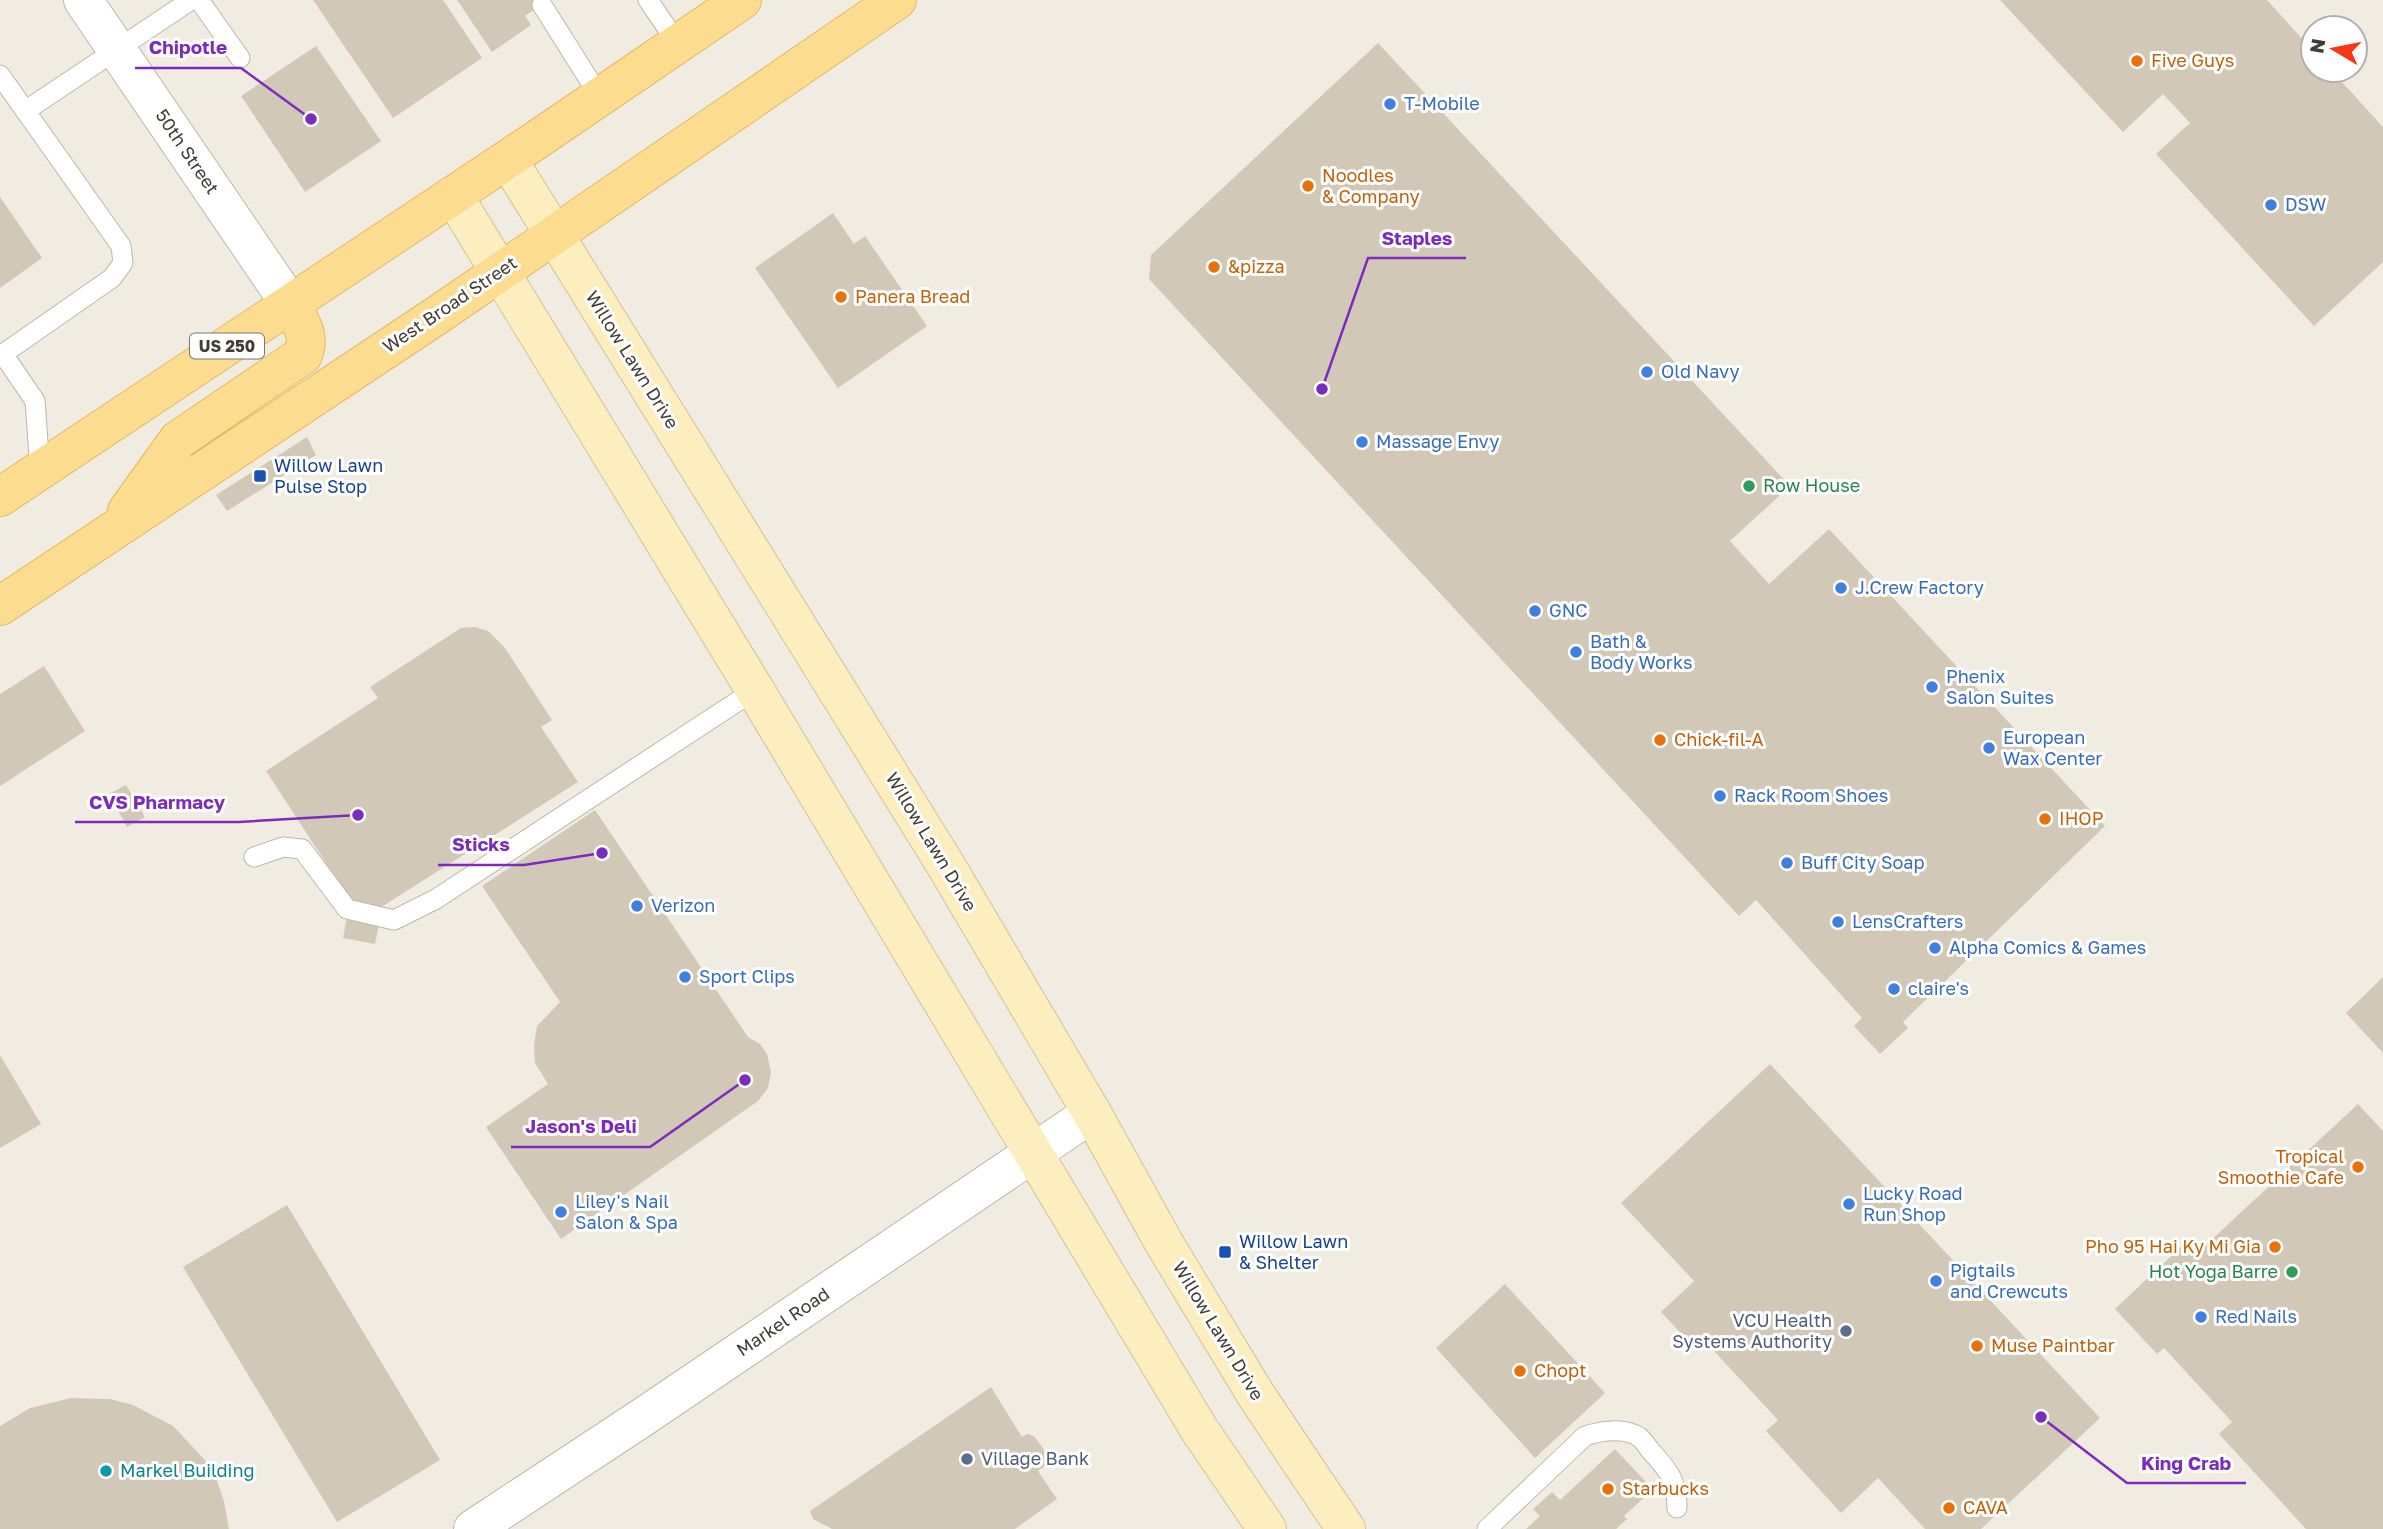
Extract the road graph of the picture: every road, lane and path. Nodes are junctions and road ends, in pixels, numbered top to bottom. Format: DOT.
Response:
graph roads {
  1 [pos="83,0"];
  2 [pos="191,0"];
  3 [pos="199,0"];
  4 [pos="648,0"];
  5 [pos="742,0"];
  6 [pos="897,0"];
  7 [pos="542,5"];
  8 [pos="678,44"];
  9 [pos="118,51"];
  10 [pos="240,58"];
  11 [pos="0,75"];
  12 [pos="600,97"];
  13 [pos="25,111"];
  14 [pos="508,160"];
  15 [pos="453,195"];
  16 [pos="554,235"];
  17 [pos="501,272"];
  18 [pos="290,304"];
  19 [pos="2,355"];
  20 [pos="40,469"];
  21 [pos="0,497"];
  22 [pos="114,530"];
  23 [pos="0,606"];
  24 [pos="755,690"];
  25 [pos="254,857"];
  26 [pos="1092,1113"];
  27 [pos="1033,1154"];
  28 [pos="1677,1508"];
  29 [pos="473,1529"];
  30 [pos="1267,1529"];
  31 [pos="1346,1529"];
  32 [pos="1487,1529"];
  1 -- 9 [label="street, 50th Street"];
  2 -- 9 [label="lane"];
  3 -- 10 [label="lane"];
  4 -- 8 [label="lane"];
  5 -- 8 [label="main road, US 250"];
  6 -- 16 [label="main road, West Broad Street"];
  7 -- 12 [label="lane"];
  8 -- 12 [label="main road, US 250"];
  9 -- 13 [label="lane"];
  9 -- 18 [label="street, 50th Street"];
  11 -- 13 [label="lane"];
  12 -- 14 [label="main road, US 250"];
  13 -- 19 [label="lane"];
  14 -- 15 [label="main road, US 250"];
  14 -- 16 [label="main road, Willow Lawn Drive"];
  15 -- 17 [label="main road"];
  15 -- 18 [label="main road, US 250"];
  16 -- 17 [label="main road, West Broad Street"];
  16 -- 26 [label="main road, Willow Lawn Drive"];
  17 -- 22 [label="main road, West Broad Street"];
  17 -- 24 [label="main road"];
  18 -- 20 [label="main road, US 250"];
  18 -- 22 [label="main road"];
  19 -- 20 [label="lane"];
  20 -- 21 [label="main road, US 250"];
  22 -- 23 [label="main road, West Broad Street"];
  24 -- 25 [label="lane"];
  24 -- 27 [label="main road"];
  26 -- 27 [label="street, Markel Road"];
  26 -- 31 [label="main road, Willow Lawn Drive"];
  27 -- 29 [label="street, Markel Road"];
  27 -- 30 [label="main road"];
  28 -- 32 [label="lane"];
}
